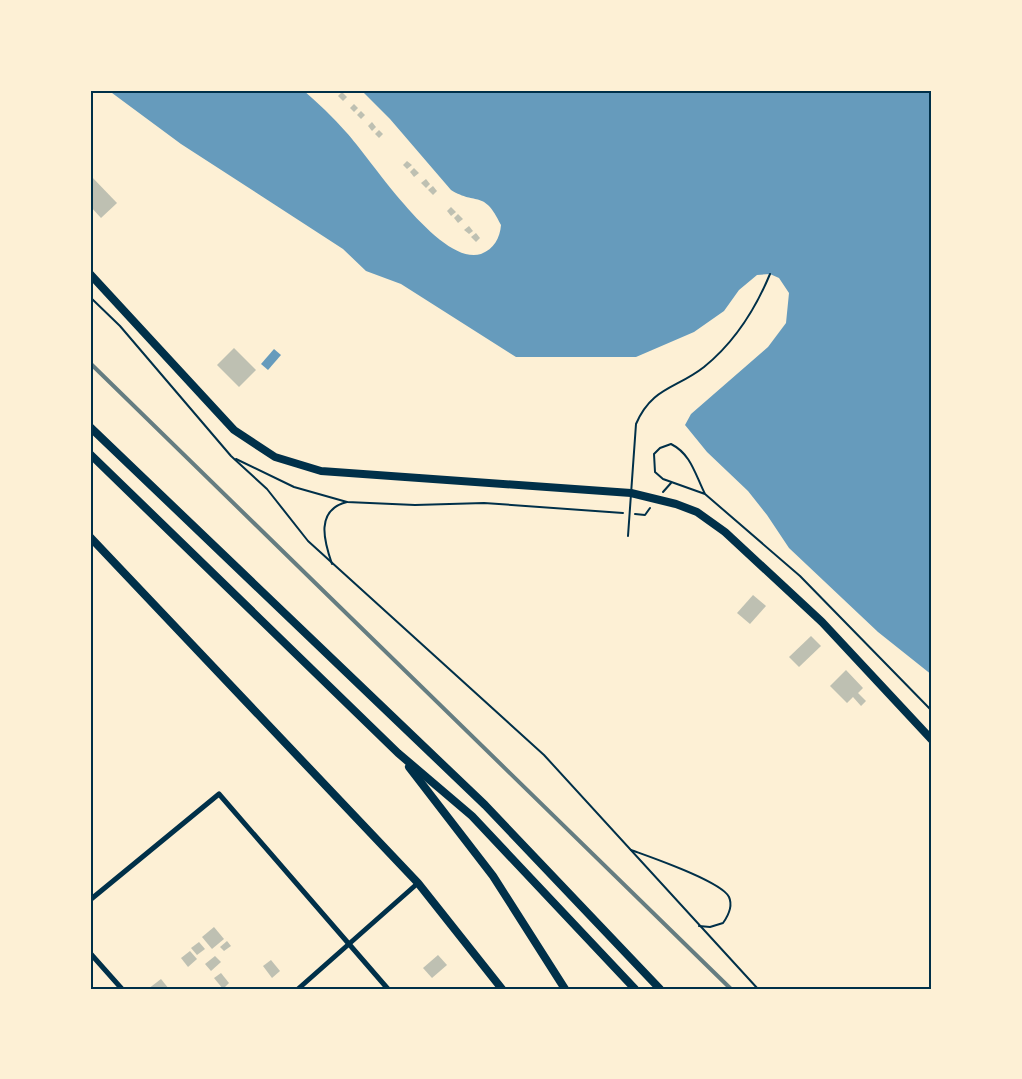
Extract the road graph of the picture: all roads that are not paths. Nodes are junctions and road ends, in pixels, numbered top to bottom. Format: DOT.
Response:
graph roads {
  1 [pos="90,274"];
  2 [pos="771,274"];
  3 [pos="90,427"];
  4 [pos="90,454"];
  5 [pos="631,493"];
  6 [pos="628,536"];
  7 [pos="90,537"];
  8 [pos="932,740"];
  9 [pos="398,753"];
  10 [pos="418,883"];
  11 [pos="90,900"];
  12 [pos="350,944"];
  13 [pos="90,953"];
  14 [pos="122,989"];
  15 [pos="298,989"];
  16 [pos="388,989"];
  17 [pos="502,989"];
  18 [pos="565,989"];
  19 [pos="635,989"];
  20 [pos="660,989"];
  1 -- 5 [label="main road"];
  2 -- 5 [label="lane"];
  3 -- 20 [label="highway"];
  4 -- 9 [label="highway"];
  5 -- 6 [label="lane"];
  5 -- 8 [label="main road"];
  7 -- 10 [label="main road"];
  9 -- 18 [label="highway"];
  9 -- 19 [label="highway"];
  10 -- 12 [label="street"];
  10 -- 17 [label="main road"];
  11 -- 12 [label="street"];
  12 -- 15 [label="street"];
  12 -- 16 [label="street"];
  13 -- 14 [label="street"];
}
